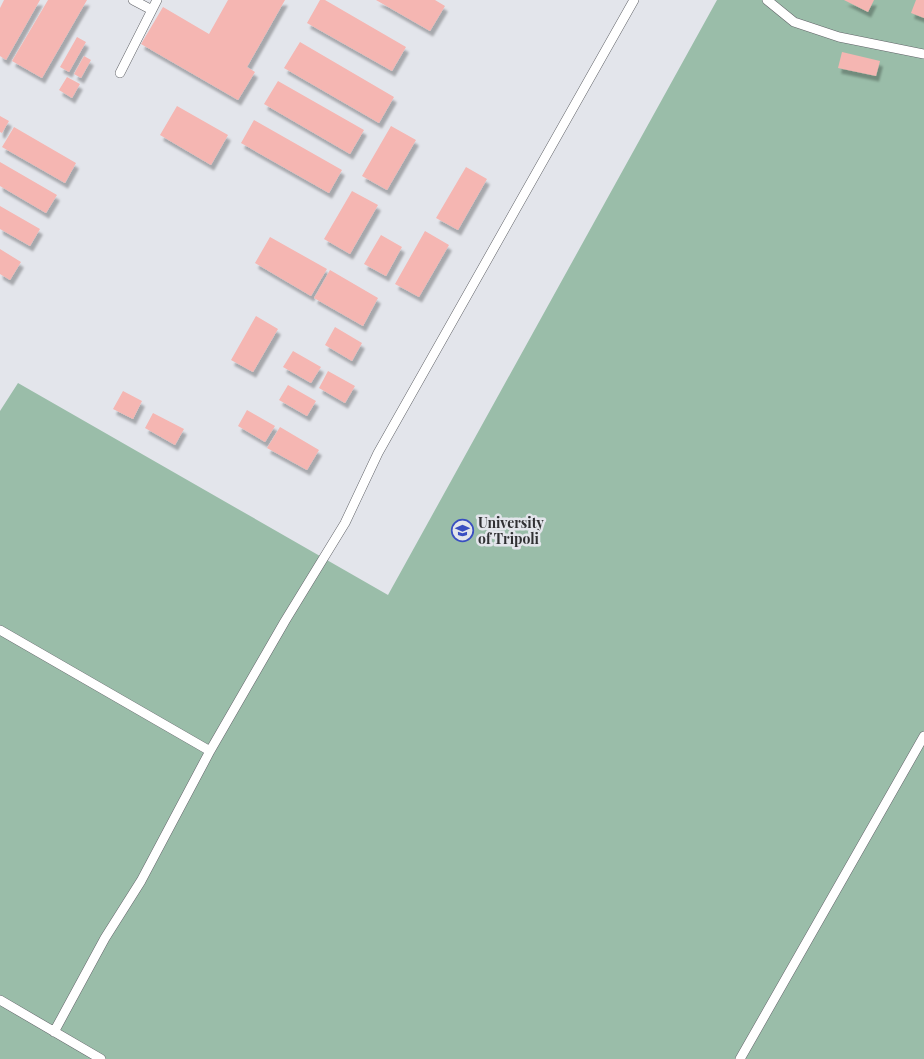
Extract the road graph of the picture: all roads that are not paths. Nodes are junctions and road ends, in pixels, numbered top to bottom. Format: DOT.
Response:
graph roads {
  1 [pos="133,0"];
  2 [pos="157,0"];
  3 [pos="634,0"];
  4 [pos="767,0"];
  5 [pos="152,10"];
  6 [pos="924,54"];
  7 [pos="120,73"];
  8 [pos="0,630"];
  9 [pos="924,736"];
  10 [pos="210,751"];
  11 [pos="0,1000"];
  12 [pos="54,1032"];
  13 [pos="101,1059"];
  14 [pos="740,1059"];
  1 -- 5 [label="lane"];
  2 -- 5 [label="lane"];
  3 -- 10 [label="lane"];
  4 -- 6 [label="lane"];
  5 -- 7 [label="lane"];
  8 -- 10 [label="lane"];
  9 -- 14 [label="lane"];
  10 -- 12 [label="lane"];
  11 -- 12 [label="lane"];
  12 -- 13 [label="lane"];
}
